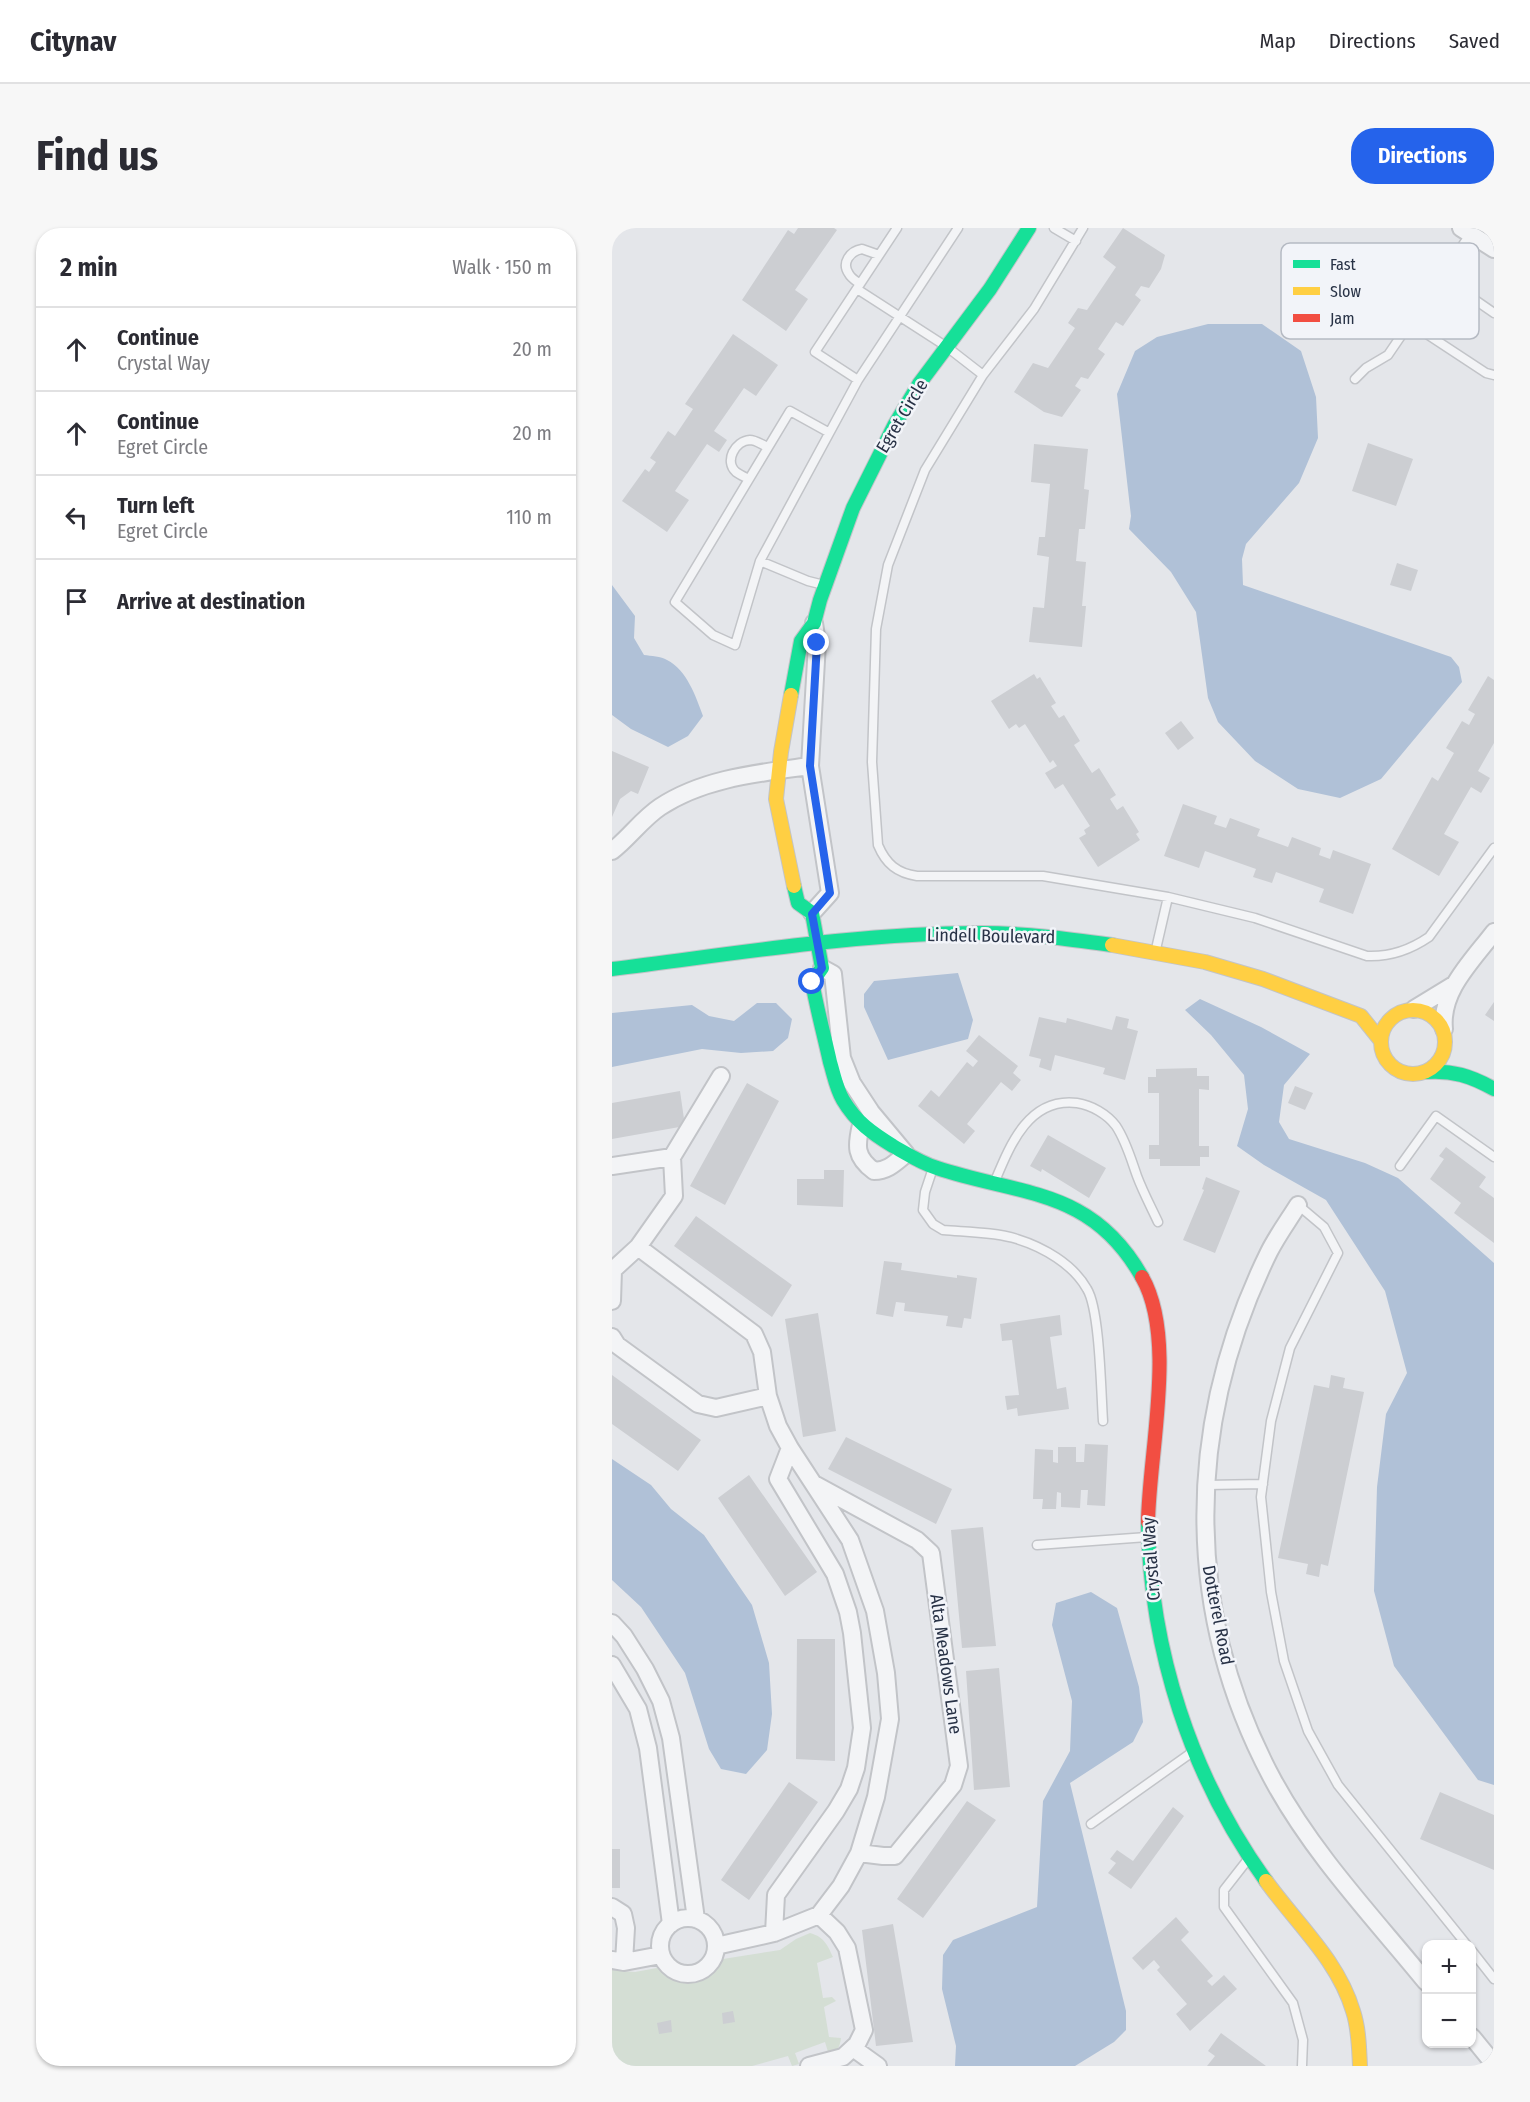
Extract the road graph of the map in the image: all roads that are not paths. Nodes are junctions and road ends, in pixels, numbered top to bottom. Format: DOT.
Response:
graph roads {
  1 [pos="897,228"];
  2 [pos="958,228"];
  3 [pos="1029,228"];
  4 [pos="1054,228"];
  5 [pos="1083,228"];
  6 [pos="1469,230"];
  7 [pos="1076,242"];
  8 [pos="1494,249"];
  9 [pos="879,255"];
  10 [pos="859,286"];
  11 [pos="1479,302"];
  12 [pos="1494,312"];
  13 [pos="900,316"];
  14 [pos="1399,339"];
  15 [pos="1435,339"];
  16 [pos="947,347"];
  17 [pos="984,375"];
  18 [pos="1494,375"];
  19 [pos="1355,379"];
  20 [pos="858,380"];
  21 [pos="828,432"];
  22 [pos="768,447"];
  23 [pos="749,479"];
  24 [pos="760,561"];
  25 [pos="826,586"];
  26 [pos="813,623"];
  27 [pos="810,766"];
  28 [pos="779,771"];
  29 [pos="1494,848"];
  30 [pos="612,851"];
  31 [pos="1168,897"];
  32 [pos="812,914"];
  33 [pos="1494,932"];
  34 [pos="819,944"];
  35 [pos="1155,951"];
  36 [pos="822,968"];
  37 [pos="612,969"];
  38 [pos="1455,984"];
  39 [pos="1407,1010"];
  40 [pos="1361,1016"];
  41 [pos="1445,1035"];
  42 [pos="1381,1041"];
  43 [pos="1426,1072"];
  44 [pos="1467,1073"];
  45 [pos="721,1076"];
  46 [pos="1494,1089"];
  47 [pos="861,1125"];
  48 [pos="906,1154"];
  49 [pos="672,1157"];
  50 [pos="1494,1157"];
  51 [pos="612,1166"];
  52 [pos="1400,1166"];
  53 [pos="933,1167"];
  54 [pos="995,1182"];
  55 [pos="1298,1205"];
  56 [pos="1158,1222"];
  57 [pos="638,1247"];
  58 [pos="613,1270"];
  59 [pos="612,1301"];
  60 [pos="612,1336"];
  61 [pos="768,1396"];
  62 [pos="1103,1421"];
  63 [pos="790,1448"];
  64 [pos="813,1483"];
  65 [pos="1263,1484"];
  66 [pos="1206,1485"];
  67 [pos="1148,1537"];
  68 [pos="1037,1545"];
  69 [pos="612,1623"];
  70 [pos="612,1665"];
  71 [pos="1194,1751"];
  72 [pos="1091,1824"];
  73 [pos="859,1852"];
  74 [pos="1250,1858"];
  75 [pos="612,1907"];
  76 [pos="819,1915"];
  77 [pos="696,1919"];
  78 [pos="671,1923"];
  79 [pos="774,1933"];
  80 [pos="1461,1940"];
  81 [pos="716,1946"];
  82 [pos="661,1955"];
  83 [pos="1476,1956"];
  84 [pos="618,1961"];
  85 [pos="1422,1972"];
  86 [pos="1494,1979"];
  87 [pos="1476,2042"];
  88 [pos="853,2048"];
  89 [pos="1494,2064"];
  90 [pos="809,2066"];
  91 [pos="878,2066"];
  92 [pos="1302,2066"];
  93 [pos="1359,2066"];
  1 -- 9 [label="lane"];
  2 -- 13 [label="lane"];
  3 -- 16 [label="street, Egret Circle"];
  4 -- 7 [label="lane"];
  5 -- 7 [label="lane"];
  6 -- 8 [label="street"];
  7 -- 17 [label="lane"];
  9 -- 10 [label="lane"];
  9 -- 10 [label="lane"];
  10 -- 13 [label="lane"];
  10 -- 20 [label="lane"];
  11 -- 12 [label="lane"];
  13 -- 16 [label="lane"];
  13 -- 20 [label="lane"];
  14 -- 19 [label="lane"];
  15 -- 18 [label="lane"];
  16 -- 17 [label="lane"];
  16 -- 25 [label="street, Egret Circle"];
  17 -- 31 [label="lane"];
  20 -- 21 [label="lane"];
  21 -- 22 [label="lane"];
  21 -- 24 [label="lane"];
  22 -- 23 [label="lane"];
  22 -- 23 [label="lane"];
  23 -- 24 [label="lane"];
  24 -- 25 [label="lane"];
  25 -- 26 [label="street, Egret Circle"];
  26 -- 27 [label="street, Egret Circle"];
  26 -- 28 [label="street, Egret Circle"];
  27 -- 28 [label="street"];
  27 -- 32 [label="street, Egret Circle"];
  28 -- 30 [label="street"];
  28 -- 32 [label="street, Egret Circle"];
  29 -- 31 [label="lane"];
  31 -- 35 [label="lane"];
  32 -- 34 [label="street, Egret Circle"];
  33 -- 38 [label="street"];
  34 -- 35 [label="street, Lindell Boulevard"];
  34 -- 36 [label="street, Crystal Way"];
  34 -- 37 [label="street, Lindell Boulevard"];
  35 -- 40 [label="street, Lindell Boulevard"];
  36 -- 47 [label="street, Crystal Way"];
  36 -- 48 [label="street, Crystal Way"];
  38 -- 39 [label="street"];
  38 -- 41 [label="street"];
  39 -- 40 [label="street, Lindell Boulevard"];
  39 -- 41 [label="street"];
  39 -- 42 [label="street"];
  40 -- 42 [label="street"];
  41 -- 43 [label="street"];
  41 -- 44 [label="street"];
  42 -- 43 [label="street"];
  43 -- 44 [label="street"];
  44 -- 46 [label="street"];
  45 -- 49 [label="street"];
  47 -- 48 [label="street, Crystal Way"];
  47 -- 48 [label="street"];
  48 -- 53 [label="street, Crystal Way"];
  49 -- 51 [label="street"];
  49 -- 57 [label="street"];
  50 -- 52 [label="lane"];
  53 -- 54 [label="street, Crystal Way"];
  53 -- 62 [label="lane"];
  54 -- 56 [label="lane"];
  54 -- 67 [label="street, Crystal Way"];
  55 -- 65 [label="lane"];
  55 -- 66 [label="street, Dotterel Road"];
  57 -- 58 [label="street"];
  57 -- 61 [label="street, Alta Meadows Lane"];
  58 -- 59 [label="street"];
  60 -- 61 [label="street"];
  61 -- 63 [label="street, Alta Meadows Lane"];
  63 -- 64 [label="street, Alta Meadows Lane"];
  63 -- 79 [label="street"];
  64 -- 73 [label="street, Alta Meadows Lane"];
  64 -- 73 [label="street, Alta Meadows Lane"];
  65 -- 66 [label="lane"];
  65 -- 80 [label="lane"];
  66 -- 85 [label="street, Dotterel Road"];
  67 -- 68 [label="lane"];
  67 -- 71 [label="street, Crystal Way"];
  69 -- 77 [label="street"];
  70 -- 78 [label="street"];
  71 -- 72 [label="lane"];
  71 -- 74 [label="street, Crystal Way"];
  73 -- 76 [label="street, Alta Meadows Lane"];
  74 -- 92 [label="lane"];
  74 -- 93 [label="street, Crystal Way"];
  75 -- 84 [label="street"];
  76 -- 79 [label="street, Alta Meadows Lane"];
  76 -- 88 [label="street"];
  77 -- 78 [label="street"];
  77 -- 81 [label="street"];
  78 -- 82 [label="street"];
  79 -- 81 [label="street, Alta Meadows Lane"];
  81 -- 82 [label="street"];
  82 -- 84 [label="street"];
  83 -- 86 [label="lane"];
  87 -- 89 [label="street"];
  88 -- 90 [label="street"];
  88 -- 91 [label="street"];
}
